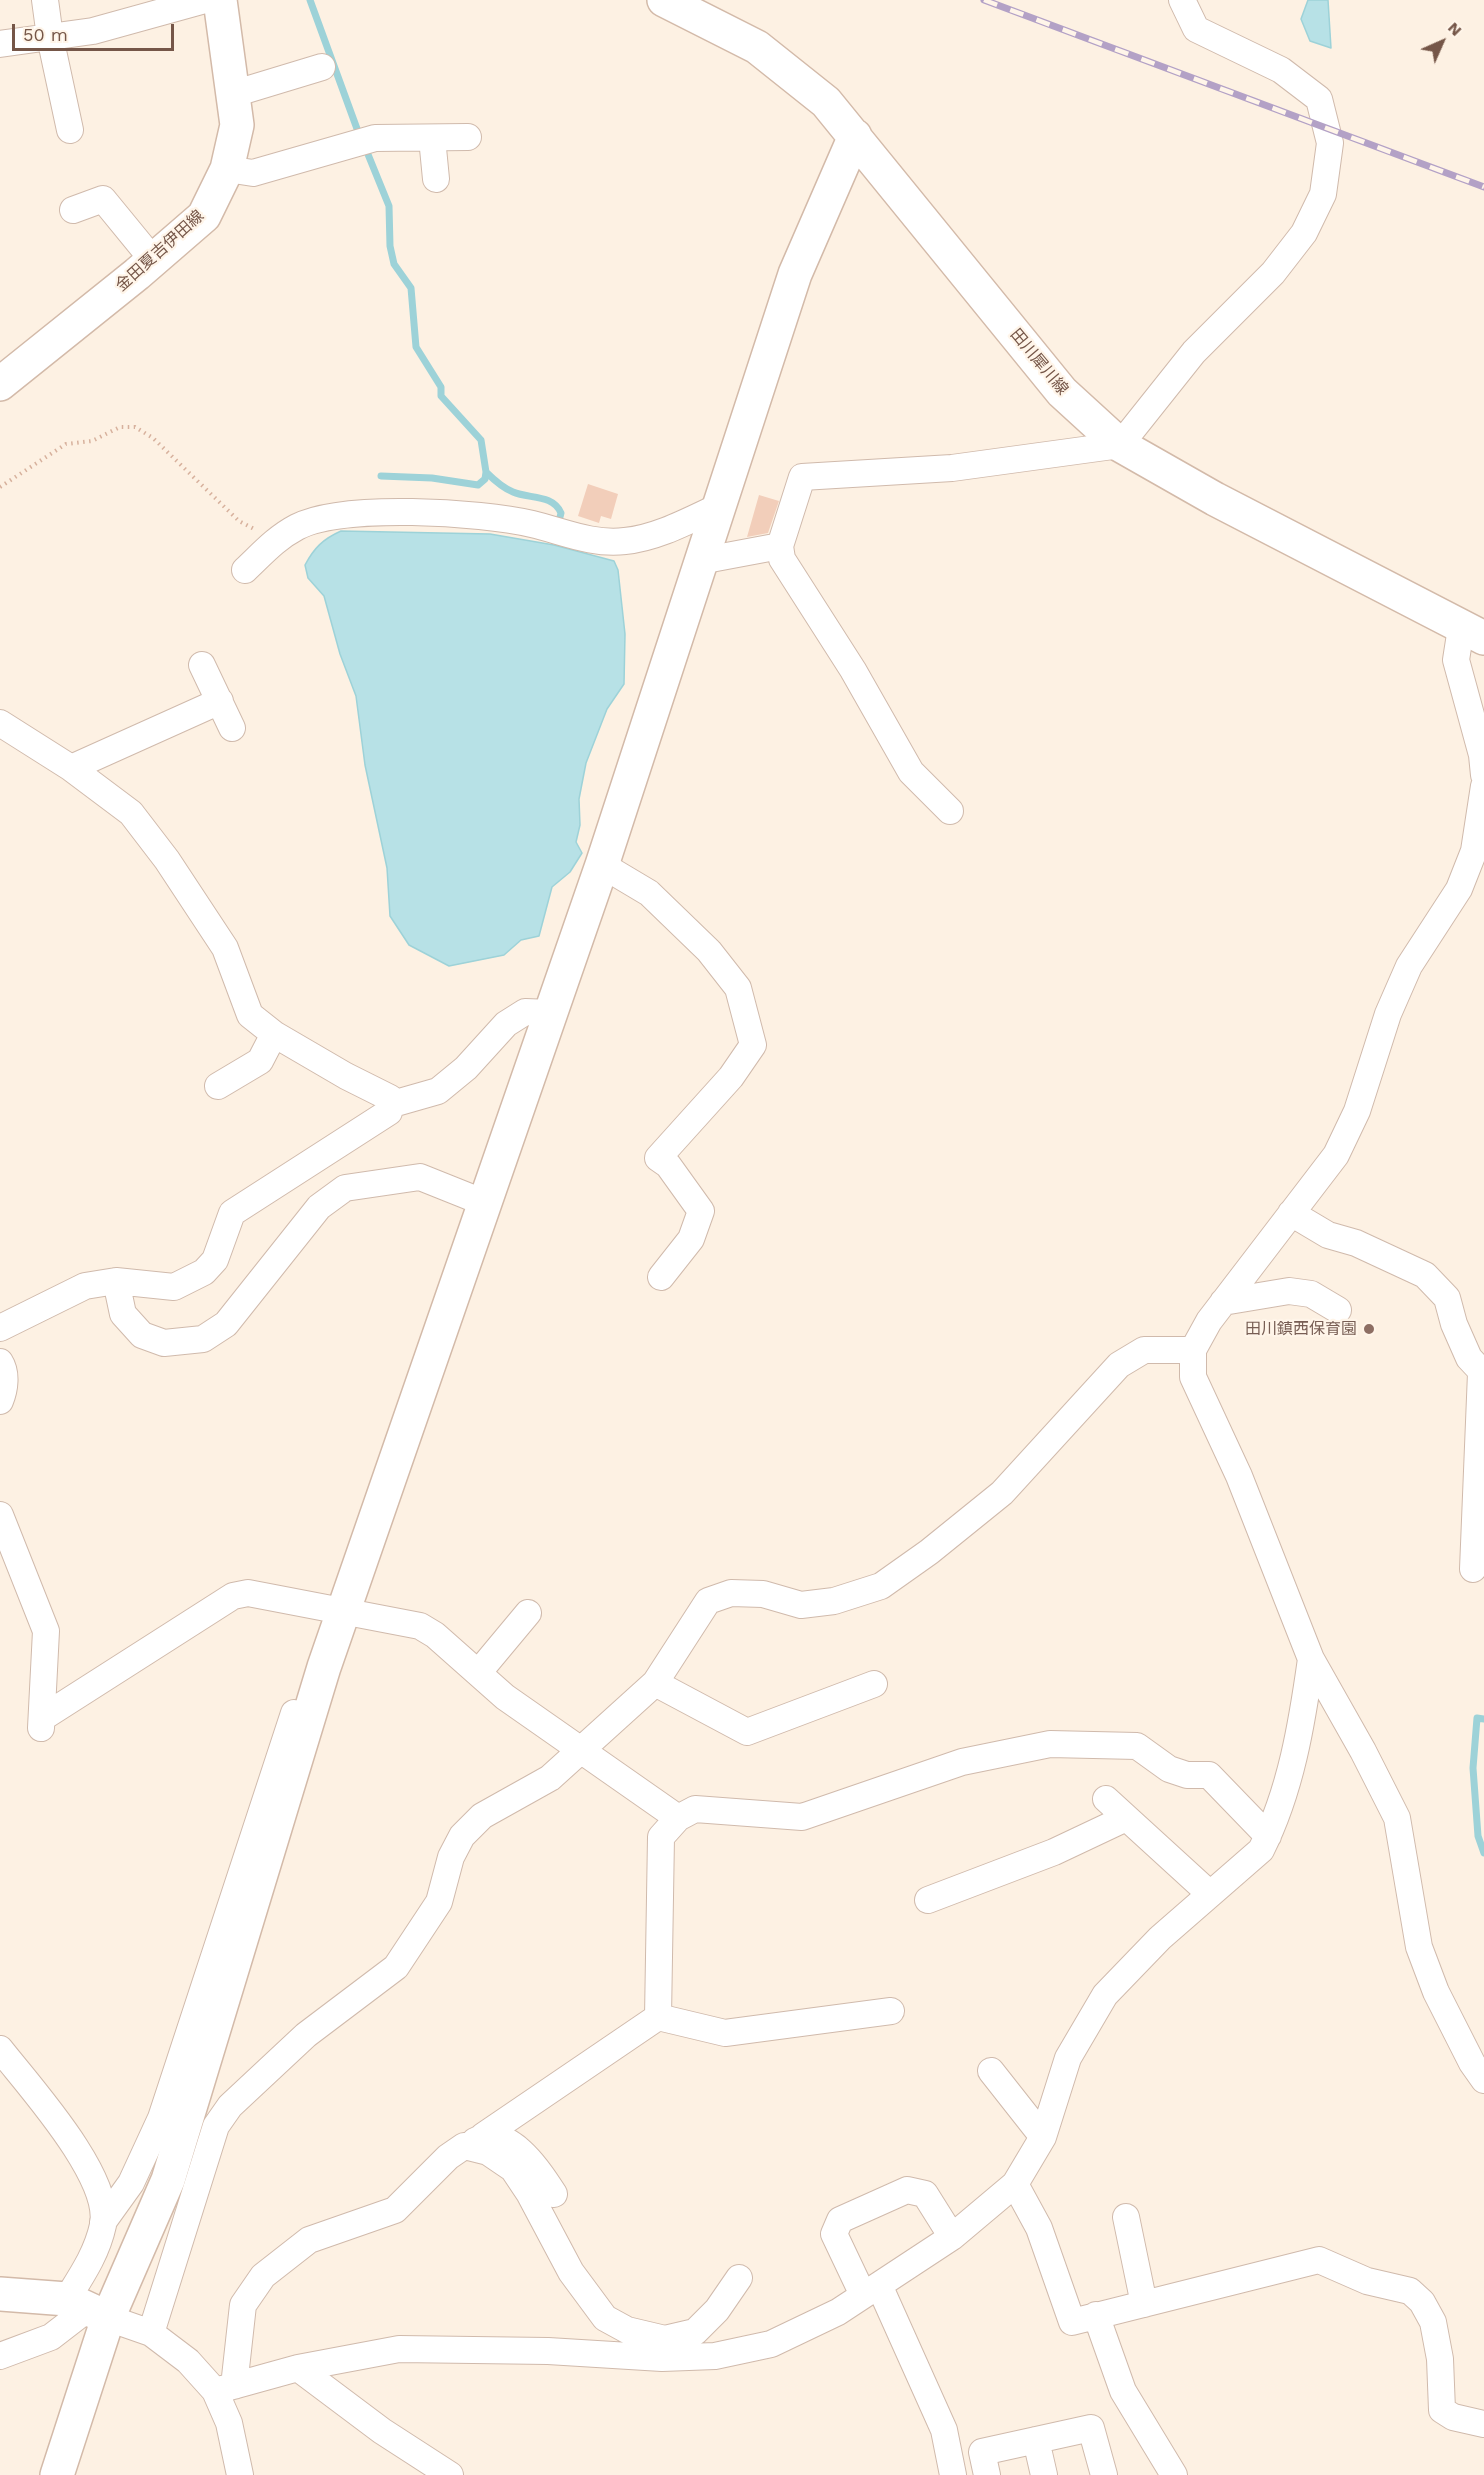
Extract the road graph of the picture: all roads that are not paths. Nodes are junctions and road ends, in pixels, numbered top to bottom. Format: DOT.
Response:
graph roads {
  1 [pos="45,0"];
  2 [pos="205,0"];
  3 [pos="220,0"];
  4 [pos="664,0"];
  5 [pos="1182,0"];
  6 [pos="50,37"];
  7 [pos="0,44"];
  8 [pos="322,67"];
  9 [pos="233,94"];
  10 [pos="70,130"];
  11 [pos="855,136"];
  12 [pos="468,137"];
  13 [pos="432,138"];
  14 [pos="227,169"];
  15 [pos="436,179"];
  16 [pos="73,210"];
  17 [pos="153,260"];
  18 [pos="0,384"];
  19 [pos="1119,445"];
  20 [pos="718,507"];
  21 [pos="780,546"];
  22 [pos="700,561"];
  23 [pos="245,570"];
  24 [pos="1473,633"];
  25 [pos="202,665"];
  26 [pos="220,701"];
  27 [pos="0,723"];
  28 [pos="232,729"];
  29 [pos="71,768"];
  30 [pos="1484,775"];
  31 [pos="1484,786"];
  32 [pos="950,811"];
  33 [pos="602,866"];
  34 [pos="551,1013"];
  35 [pos="274,1034"];
  36 [pos="218,1086"];
  37 [pos="389,1105"];
  38 [pos="485,1203"];
  39 [pos="1291,1213"];
  40 [pos="661,1277"];
  41 [pos="116,1281"];
  42 [pos="1223,1302"];
  43 [pos="1338,1310"];
  44 [pos="0,1328"];
  45 [pos="1193,1350"];
  46 [pos="0,1362"];
  47 [pos="1482,1373"];
  48 [pos="0,1401"];
  49 [pos="0,1515"];
  50 [pos="1473,1569"];
  51 [pos="336,1609"];
  52 [pos="528,1613"];
  53 [pos="1311,1659"];
  54 [pos="478,1673"];
  55 [pos="655,1683"];
  56 [pos="874,1684"];
  57 [pos="581,1752"];
  58 [pos="1106,1799"];
  59 [pos="678,1818"];
  60 [pos="1126,1818"];
  61 [pos="1268,1836"];
  62 [pos="1210,1894"];
  63 [pos="928,1900"];
  64 [pos="891,2011"];
  65 [pos="658,2016"];
  66 [pos="0,2049"];
  67 [pos="991,2071"];
  68 [pos="1484,2080"];
  69 [pos="1043,2137"];
  70 [pos="473,2141"];
  71 [pos="1015,2184"];
  72 [pos="554,2194"];
  73 [pos="1126,2217"];
  74 [pos="103,2222"];
  75 [pos="952,2237"];
  76 [pos="740,2278"];
  77 [pos="871,2290"];
  78 [pos="2,2292"];
  79 [pos="1144,2304"];
  80 [pos="87,2309"];
  81 [pos="1096,2315"];
  82 [pos="604,2318"];
  83 [pos="151,2333"];
  84 [pos="0,2356"];
  85 [pos="624,2356"];
  86 [pos="298,2368"];
  87 [pos="225,2388"];
  88 [pos="1484,2424"];
  89 [pos="1036,2440"];
  90 [pos="57,2475"];
  91 [pos="240,2475"];
  92 [pos="450,2475"];
  93 [pos="953,2475"];
  94 [pos="987,2475"];
  95 [pos="1044,2475"];
  96 [pos="1104,2475"];
  97 [pos="1174,2475"];
  1 -- 6 [label="street"];
  2 -- 6 [label="street"];
  3 -- 9 [label="street, 金田夏吉伊田線"];
  4 -- 11 [label="street, 田川犀川線"];
  5 -- 19 [label="street"];
  6 -- 7 [label="street"];
  6 -- 10 [label="street"];
  8 -- 9 [label="street"];
  9 -- 14 [label="street, 金田夏吉伊田線"];
  11 -- 19 [label="street, 田川犀川線"];
  11 -- 20 [label="street"];
  12 -- 13 [label="street"];
  13 -- 14 [label="street"];
  13 -- 15 [label="street"];
  14 -- 17 [label="street, 金田夏吉伊田線"];
  16 -- 17 [label="street"];
  17 -- 18 [label="street, 金田夏吉伊田線"];
  19 -- 21 [label="street"];
  19 -- 24 [label="street, 田川犀川線"];
  20 -- 22 [label="street"];
  20 -- 23 [label="street"];
  21 -- 22 [label="street"];
  21 -- 32 [label="street"];
  22 -- 33 [label="street"];
  24 -- 30 [label="street"];
  25 -- 26 [label="street"];
  26 -- 28 [label="street"];
  26 -- 29 [label="street"];
  27 -- 29 [label="street"];
  29 -- 35 [label="street"];
  31 -- 39 [label="street"];
  33 -- 34 [label="street"];
  33 -- 40 [label="street"];
  34 -- 37 [label="street"];
  34 -- 38 [label="street"];
  35 -- 36 [label="street"];
  35 -- 37 [label="street"];
  37 -- 41 [label="street"];
  38 -- 41 [label="street"];
  38 -- 51 [label="street"];
  39 -- 42 [label="street"];
  39 -- 47 [label="street"];
  41 -- 44 [label="street"];
  42 -- 43 [label="street"];
  42 -- 45 [label="street"];
  45 -- 53 [label="street"];
  45 -- 55 [label="street"];
  46 -- 48 [label="street"];
  47 -- 50 [label="street"];
  49 -- 51 [label="street"];
  51 -- 54 [label="street"];
  51 -- 74 [label="street"];
  51 -- 80 [label="street"];
  52 -- 54 [label="street"];
  53 -- 61 [label="street"];
  53 -- 68 [label="street"];
  54 -- 57 [label="street"];
  55 -- 56 [label="street"];
  55 -- 57 [label="street"];
  57 -- 59 [label="street"];
  57 -- 83 [label="street"];
  58 -- 60 [label="street"];
  59 -- 61 [label="street"];
  59 -- 65 [label="street"];
  60 -- 62 [label="street"];
  60 -- 63 [label="street"];
  61 -- 62 [label="street"];
  62 -- 69 [label="street"];
  64 -- 65 [label="street"];
  65 -- 70 [label="street"];
  66 -- 74 [label="street"];
  67 -- 69 [label="street"];
  69 -- 71 [label="street"];
  70 -- 72 [label="street"];
  70 -- 82 [label="street"];
  70 -- 87 [label="street"];
  71 -- 75 [label="street"];
  71 -- 81 [label="street"];
  73 -- 79 [label="street"];
  74 -- 80 [label="street"];
  75 -- 77 [label="street"];
  75 -- 77 [label="street"];
  76 -- 82 [label="street"];
  77 -- 85 [label="street"];
  77 -- 93 [label="street"];
  78 -- 80 [label="street"];
  79 -- 81 [label="street"];
  79 -- 88 [label="street"];
  80 -- 83 [label="street"];
  80 -- 84 [label="street"];
  80 -- 90 [label="street"];
  81 -- 97 [label="street"];
  82 -- 85 [label="street"];
  83 -- 87 [label="street"];
  85 -- 86 [label="street"];
  86 -- 87 [label="street"];
  86 -- 92 [label="street"];
  87 -- 91 [label="street"];
  89 -- 94 [label="street"];
  89 -- 95 [label="street"];
  89 -- 96 [label="street"];
}
